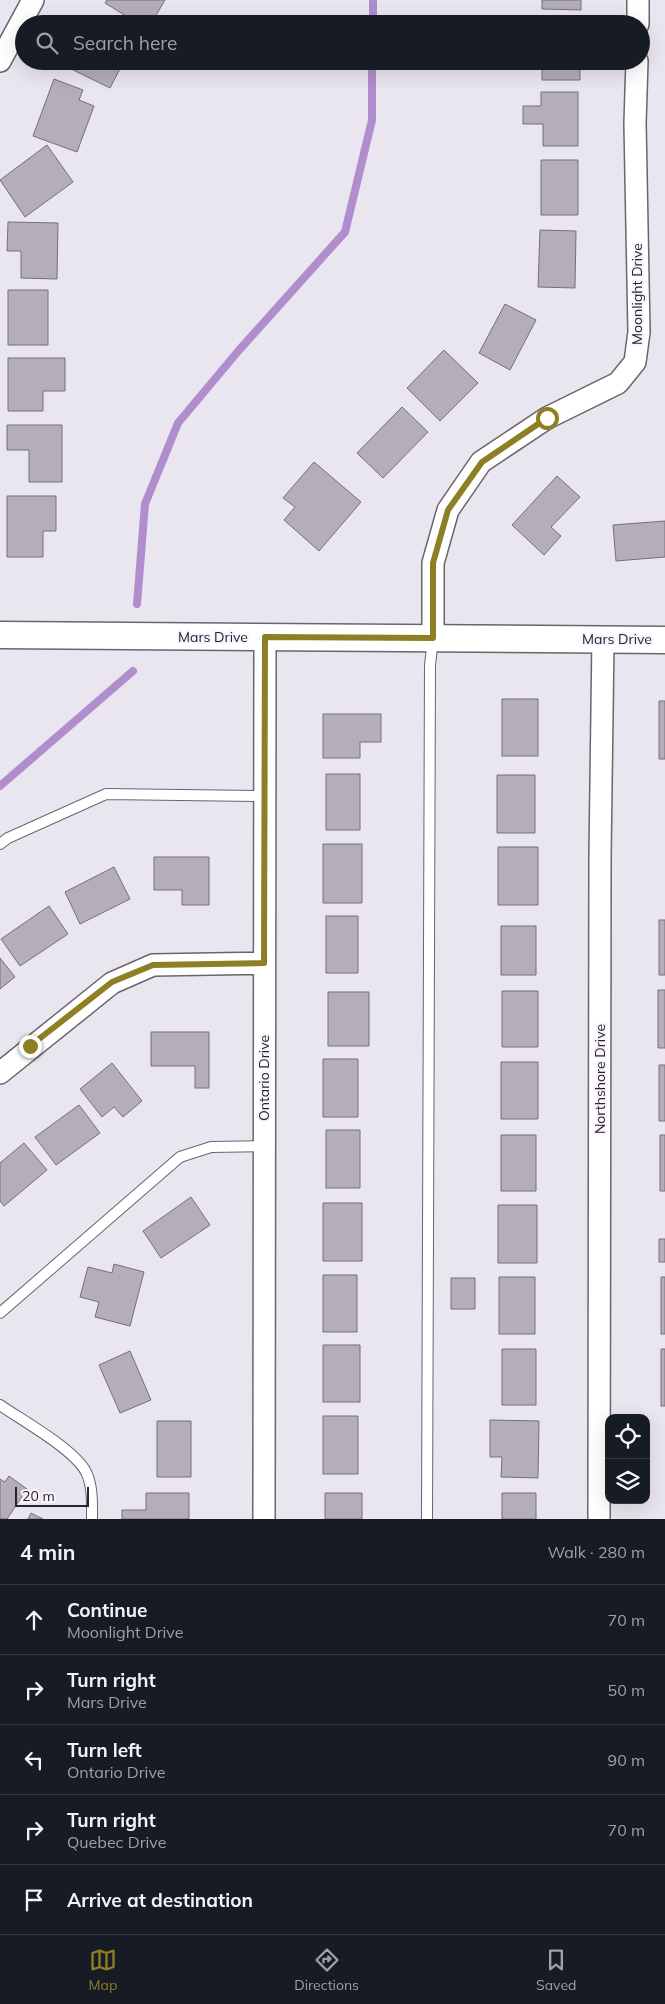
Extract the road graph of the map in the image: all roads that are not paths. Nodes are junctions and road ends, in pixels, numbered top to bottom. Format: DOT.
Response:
graph roads {
  1 [pos="34,0"];
  2 [pos="638,0"];
  3 [pos="26,15"];
  4 [pos="638,15"];
  5 [pos="15,34"];
  6 [pos="0,61"];
  7 [pos="637,70"];
  8 [pos="0,635"];
  9 [pos="265,637"];
  10 [pos="433,638"];
  11 [pos="603,640"];
  12 [pos="665,640"];
  13 [pos="264,796"];
  14 [pos="0,844"];
  15 [pos="264,963"];
  16 [pos="0,1073"];
  17 [pos="264,1146"];
  18 [pos="0,1314"];
  19 [pos="0,1405"];
  20 [pos="92,1519"];
  21 [pos="264,1519"];
  22 [pos="427,1519"];
  23 [pos="599,1519"];
  1 -- 3 [label="street"];
  2 -- 4 [label="street"];
  5 -- 6 [label="street"];
  7 -- 10 [label="street, Moonlight Drive"];
  8 -- 9 [label="street, Mars Drive"];
  9 -- 10 [label="street, Mars Drive"];
  9 -- 13 [label="street, Ontario Drive"];
  10 -- 11 [label="street, Mars Drive"];
  10 -- 22 [label="lane"];
  11 -- 12 [label="street, Mars Drive"];
  11 -- 23 [label="street, Northshore Drive"];
  13 -- 14 [label="lane"];
  13 -- 15 [label="street, Ontario Drive"];
  15 -- 16 [label="street"];
  15 -- 17 [label="street, Ontario Drive"];
  17 -- 18 [label="lane"];
  17 -- 21 [label="street, Ontario Drive"];
  19 -- 20 [label="lane"];
}
